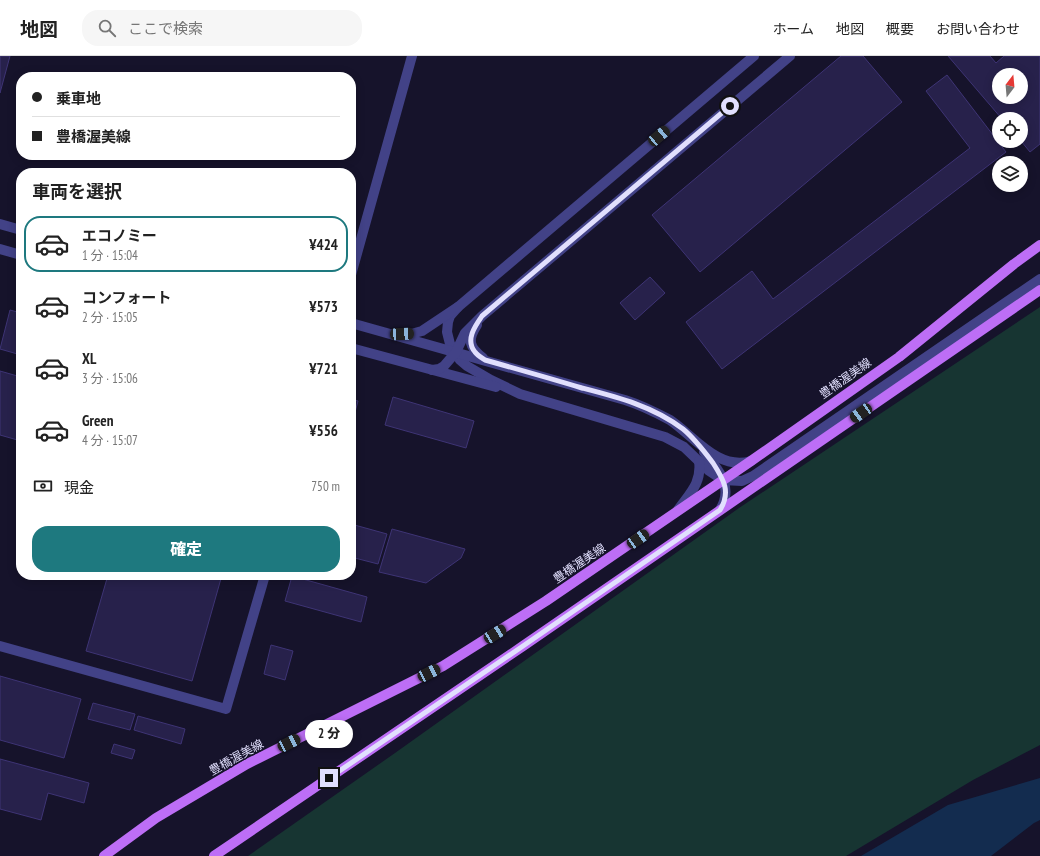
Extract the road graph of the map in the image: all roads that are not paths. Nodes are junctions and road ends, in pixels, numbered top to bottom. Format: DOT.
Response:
graph roads {
  1 [pos="412,56"];
  2 [pos="754,56"];
  3 [pos="790,56"];
  4 [pos="0,224"];
  5 [pos="16,229"];
  6 [pos="1040,245"];
  7 [pos="0,249"];
  8 [pos="16,254"];
  9 [pos="356,257"];
  10 [pos="1040,279"];
  11 [pos="1040,290"];
  12 [pos="458,307"];
  13 [pos="482,316"];
  14 [pos="356,324"];
  15 [pos="394,335"];
  16 [pos="356,349"];
  17 [pos="456,352"];
  18 [pos="485,360"];
  19 [pos="432,370"];
  20 [pos="520,394"];
  21 [pos="692,438"];
  22 [pos="699,461"];
  23 [pos="751,461"];
  24 [pos="723,480"];
  25 [pos="720,510"];
  26 [pos="677,512"];
  27 [pos="264,580"];
  28 [pos="0,646"];
  29 [pos="104,856"];
  30 [pos="214,856"];
  1 -- 9 [label="street"];
  2 -- 12 [label="street"];
  3 -- 13 [label="street"];
  4 -- 5 [label="street"];
  6 -- 23 [label="main road, 豊橋渥美線"];
  7 -- 8 [label="street"];
  10 -- 24 [label="street"];
  11 -- 25 [label="main road"];
  12 -- 15 [label="street"];
  12 -- 17 [label="street"];
  13 -- 17 [label="street"];
  13 -- 18 [label="street"];
  14 -- 15 [label="street"];
  15 -- 17 [label="street"];
  16 -- 19 [label="street"];
  17 -- 18 [label="street"];
  17 -- 19 [label="street"];
  17 -- 20 [label="street"];
  18 -- 21 [label="street"];
  19 -- 20 [label="street"];
  20 -- 22 [label="street"];
  21 -- 23 [label="street"];
  21 -- 24 [label="street"];
  22 -- 24 [label="street"];
  22 -- 26 [label="street"];
  23 -- 24 [label="main road, 豊橋渥美線"];
  24 -- 25 [label="street"];
  24 -- 26 [label="main road, 豊橋渥美線"];
  25 -- 30 [label="main road"];
  26 -- 29 [label="main road, 豊橋渥美線"];
  27 -- 28 [label="street"];
}
